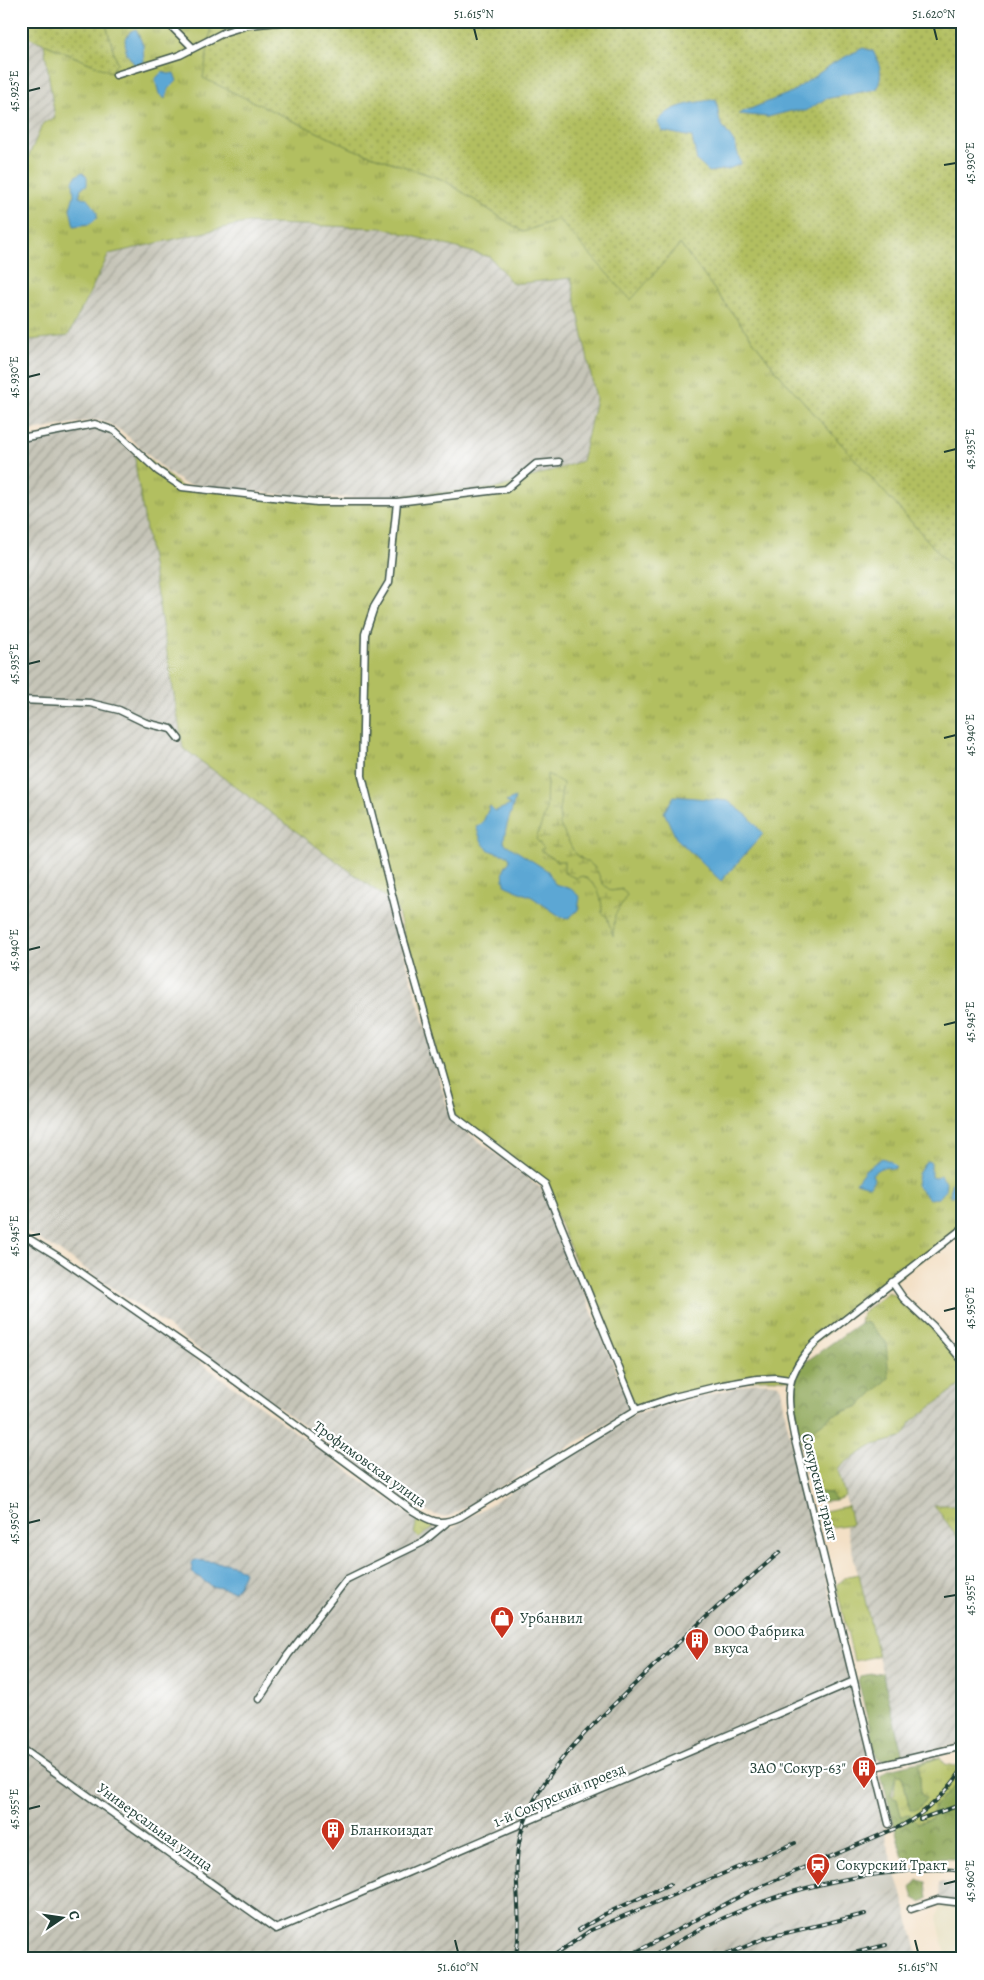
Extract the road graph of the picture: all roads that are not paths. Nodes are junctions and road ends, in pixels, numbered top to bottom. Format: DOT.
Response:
graph roads {
  1 [pos="289,21"];
  2 [pos="169,22"];
  3 [pos="193,48"];
  4 [pos="116,75"];
  5 [pos="21,438"];
  6 [pos="559,462"];
  7 [pos="397,502"];
  8 [pos="21,700"];
  9 [pos="179,739"];
  10 [pos="963,1228"];
  11 [pos="21,1234"];
  12 [pos="892,1282"];
  13 [pos="963,1361"];
  14 [pos="790,1380"];
  15 [pos="636,1410"];
  16 [pos="446,1523"];
  17 [pos="854,1681"];
  18 [pos="258,1699"];
  19 [pos="963,1746"];
  20 [pos="21,1748"];
  21 [pos="875,1766"];
  22 [pos="889,1824"];
  23 [pos="963,1904"];
  24 [pos="911,1909"];
  25 [pos="273,1927"];
  1 -- 3 [label="street"];
  2 -- 3 [label="street"];
  3 -- 4 [label="street"];
  5 -- 7 [label="street"];
  6 -- 7 [label="street"];
  7 -- 15 [label="street"];
  8 -- 9 [label="street"];
  10 -- 12 [label="street, Сокурский тракт"];
  11 -- 16 [label="street, Трофимовская улица"];
  12 -- 13 [label="street"];
  12 -- 14 [label="street, Сокурский тракт"];
  14 -- 15 [label="street"];
  14 -- 17 [label="street, Сокурский тракт"];
  15 -- 16 [label="street"];
  16 -- 18 [label="street"];
  17 -- 21 [label="street, Сокурский тракт"];
  17 -- 25 [label="street, 1-й Сокурский проезд"];
  19 -- 21 [label="street"];
  20 -- 25 [label="street, Универсальная улица"];
  21 -- 22 [label="street, Сокурский тракт"];
  23 -- 24 [label="street"];
}
